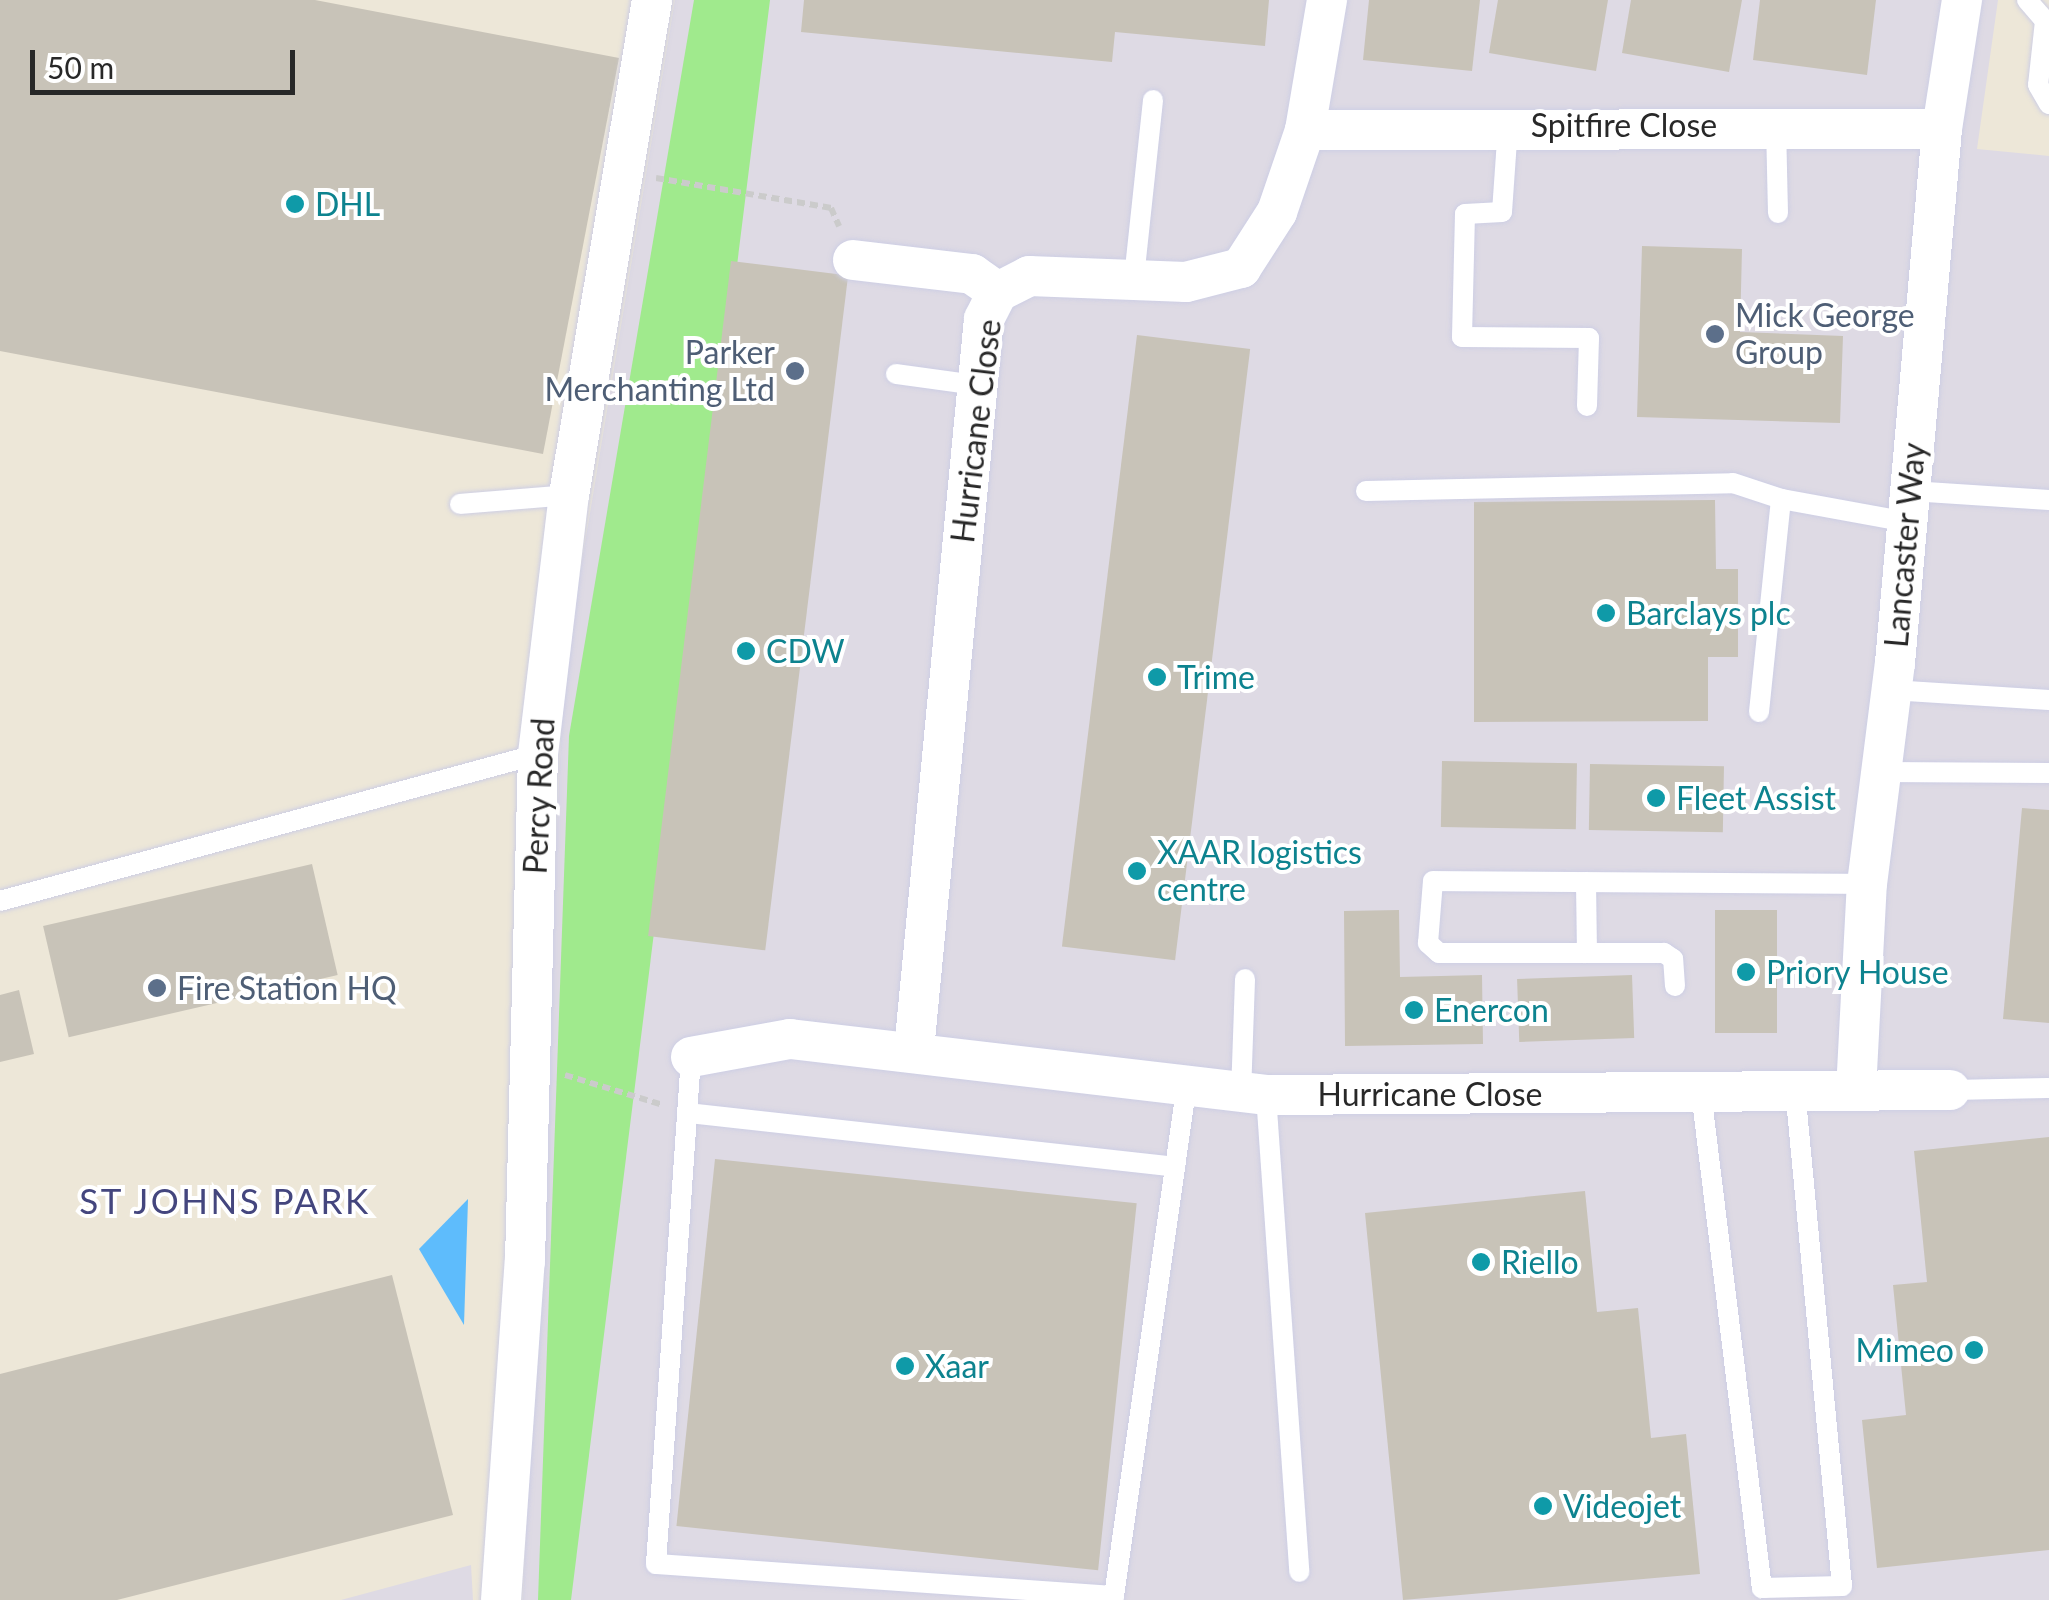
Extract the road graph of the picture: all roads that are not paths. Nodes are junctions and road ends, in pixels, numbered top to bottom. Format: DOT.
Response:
graph roads {
  1 [pos="652,0"];
  2 [pos="1327,0"];
  3 [pos="1962,0"];
  4 [pos="2027,0"];
  5 [pos="1152,100"];
  6 [pos="2049,104"];
  7 [pos="1776,125"];
  8 [pos="1508,126"];
  9 [pos="1942,129"];
  10 [pos="1305,130"];
  11 [pos="1778,212"];
  12 [pos="853,260"];
  13 [pos="1134,278"];
  14 [pos="998,292"];
  15 [pos="896,374"];
  16 [pos="976,385"];
  17 [pos="1587,406"];
  18 [pos="1366,491"];
  19 [pos="569,495"];
  20 [pos="1782,499"];
  21 [pos="2049,500"];
  22 [pos="460,504"];
  23 [pos="1909,507"];
  24 [pos="1891,690"];
  25 [pos="2049,700"];
  26 [pos="1759,712"];
  27 [pos="538,754"];
  28 [pos="1881,772"];
  29 [pos="2049,772"];
  30 [pos="1586,882"];
  31 [pos="1867,884"];
  32 [pos="0,902"];
  33 [pos="1587,953"];
  34 [pos="1245,980"];
  35 [pos="1675,986"];
  36 [pos="914,1050"];
  37 [pos="692,1057"];
  38 [pos="2049,1088"];
  39 [pos="1186,1090"];
  40 [pos="1795,1090"];
  41 [pos="1950,1090"];
  42 [pos="1856,1091"];
  43 [pos="1701,1092"];
  44 [pos="1254,1094"];
  45 [pos="688,1113"];
  46 [pos="1175,1166"];
  47 [pos="1299,1572"];
  48 [pos="502,1600"];
  1 -- 19 [label="street, Percy Road"];
  2 -- 10 [label="street"];
  3 -- 9 [label="street, Lancaster Way"];
  4 -- 6 [label="lane"];
  5 -- 13 [label="lane"];
  7 -- 8 [label="street, Spitfire Close"];
  7 -- 9 [label="street, Spitfire Close"];
  7 -- 11 [label="lane"];
  8 -- 10 [label="street, Spitfire Close"];
  8 -- 17 [label="lane"];
  9 -- 23 [label="street, Lancaster Way"];
  10 -- 13 [label="street"];
  12 -- 14 [label="street"];
  13 -- 14 [label="street"];
  14 -- 16 [label="street, Hurricane Close"];
  15 -- 16 [label="lane"];
  16 -- 36 [label="street, Hurricane Close"];
  18 -- 20 [label="lane"];
  19 -- 22 [label="lane"];
  19 -- 27 [label="street, Percy Road"];
  20 -- 23 [label="lane"];
  20 -- 26 [label="lane"];
  21 -- 23 [label="lane"];
  23 -- 24 [label="street, Lancaster Way"];
  24 -- 25 [label="lane"];
  24 -- 28 [label="street, Lancaster Way"];
  27 -- 32 [label="lane"];
  27 -- 48 [label="street, Percy Road"];
  28 -- 29 [label="lane"];
  28 -- 31 [label="street, Lancaster Way"];
  30 -- 31 [label="lane"];
  30 -- 33 [label="lane"];
  30 -- 33 [label="lane"];
  31 -- 42 [label="street, Lancaster Way"];
  33 -- 35 [label="lane"];
  34 -- 44 [label="lane"];
  36 -- 37 [label="street, Hurricane Close"];
  36 -- 39 [label="street, Hurricane Close"];
  37 -- 45 [label="lane"];
  38 -- 41 [label="lane"];
  39 -- 44 [label="street, Hurricane Close"];
  39 -- 46 [label="lane"];
  40 -- 42 [label="street, Hurricane Close"];
  40 -- 43 [label="street, Hurricane Close"];
  40 -- 43 [label="lane"];
  41 -- 42 [label="street, Hurricane Close"];
  43 -- 44 [label="street, Hurricane Close"];
  44 -- 47 [label="lane"];
  45 -- 46 [label="lane"];
  45 -- 46 [label="lane"];
}
